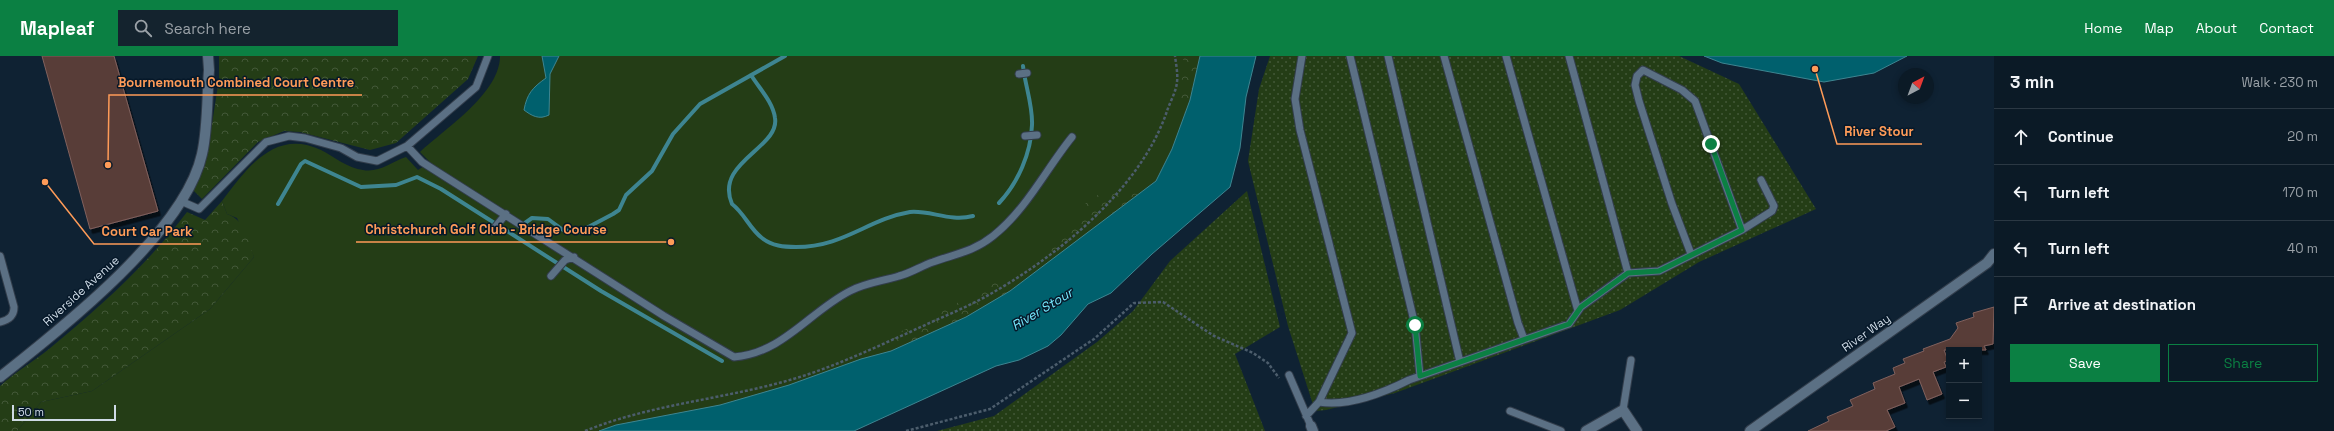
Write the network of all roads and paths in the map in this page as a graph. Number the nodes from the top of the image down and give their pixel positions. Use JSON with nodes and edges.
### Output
{"nodes":[{"id":1,"x":208,"y":56,"type":"edge"},
{"id":2,"x":488,"y":56,"type":"edge"},
{"id":3,"x":1175,"y":56,"type":"edge"},
{"id":4,"x":1302,"y":56,"type":"edge"},
{"id":5,"x":1350,"y":56,"type":"edge"},
{"id":6,"x":1388,"y":56,"type":"edge"},
{"id":7,"x":1444,"y":56,"type":"edge"},
{"id":8,"x":1506,"y":56,"type":"edge"},
{"id":9,"x":1570,"y":56,"type":"edge"},
{"id":10,"x":1027,"y":73,"type":"dead end"},
{"id":11,"x":1019,"y":74,"type":"dead end"},
{"id":12,"x":1037,"y":135,"type":"dead end"},
{"id":13,"x":1025,"y":136,"type":"dead end"},
{"id":14,"x":1072,"y":137,"type":"dead end"},
{"id":15,"x":407,"y":146,"type":"junction"},
{"id":16,"x":1762,"y":180,"type":"dead end"},
{"id":17,"x":183,"y":202,"type":"junction"},
{"id":18,"x":506,"y":214,"type":"junction"},
{"id":19,"x":1742,"y":230,"type":"junction"},
{"id":20,"x":492,"y":231,"type":"dead end"},
{"id":21,"x":1691,"y":254,"type":"junction"},
{"id":22,"x":1994,"y":254,"type":"edge"},
{"id":23,"x":0,"y":256,"type":"edge"},
{"id":24,"x":574,"y":257,"type":"junction"},
{"id":25,"x":1991,"y":262,"type":"edge"},
{"id":26,"x":1628,"y":273,"type":"junction"},
{"id":27,"x":551,"y":276,"type":"dead end"},
{"id":28,"x":1578,"y":311,"type":"junction"},
{"id":29,"x":0,"y":322,"type":"edge"},
{"id":30,"x":1524,"y":340,"type":"junction"},
{"id":31,"x":1631,"y":360,"type":"dead end"},
{"id":32,"x":1460,"y":362,"type":"junction"},
{"id":33,"x":1289,"y":375,"type":"joint"},
{"id":34,"x":1420,"y":376,"type":"junction"},
{"id":35,"x":0,"y":377,"type":"edge"},
{"id":36,"x":1319,"y":402,"type":"junction"},
{"id":37,"x":1623,"y":410,"type":"junction"},
{"id":38,"x":1510,"y":411,"type":"dead end"},
{"id":39,"x":1306,"y":416,"type":"junction"},
{"id":40,"x":1312,"y":429,"type":"edge"},
{"id":41,"x":585,"y":431,"type":"edge"},
{"id":42,"x":906,"y":431,"type":"edge"},
{"id":43,"x":1561,"y":431,"type":"edge"},
{"id":44,"x":1586,"y":431,"type":"edge"},
{"id":45,"x":1637,"y":431,"type":"edge"},
{"id":46,"x":1750,"y":431,"type":"edge"}],
"edges":[{"from":1,"to":17,"type":"street","name":"Riverside Avenue"},
{"from":2,"to":15,"type":"lane"},
{"from":3,"to":41,"type":"path"},
{"from":4,"to":36,"type":"lane"},
{"from":5,"to":34,"type":"lane"},
{"from":6,"to":32,"type":"lane"},
{"from":7,"to":30,"type":"lane"},
{"from":8,"to":28,"type":"lane"},
{"from":9,"to":26,"type":"lane"},
{"from":10,"to":11,"type":"lane"},
{"from":12,"to":13,"type":"lane"},
{"from":14,"to":24,"type":"lane"},
{"from":15,"to":17,"type":"lane"},
{"from":15,"to":18,"type":"lane"},
{"from":16,"to":19,"type":"lane"},
{"from":17,"to":35,"type":"street","name":"Riverside Avenue"},
{"from":18,"to":20,"type":"lane"},
{"from":18,"to":24,"type":"lane"},
{"from":19,"to":21,"type":"lane"},
{"from":19,"to":21,"type":"lane"},
{"from":21,"to":26,"type":"lane"},
{"from":22,"to":25,"type":"street","name":"River Way"},
{"from":23,"to":29,"type":"lane"},
{"from":24,"to":27,"type":"lane"},
{"from":25,"to":46,"type":"street","name":"River Way"},
{"from":26,"to":28,"type":"lane"},
{"from":28,"to":30,"type":"lane"},
{"from":30,"to":32,"type":"lane"},
{"from":31,"to":37,"type":"lane"},
{"from":32,"to":34,"type":"lane"},
{"from":33,"to":39,"type":"lane"},
{"from":33,"to":42,"type":"path"},
{"from":34,"to":36,"type":"lane"},
{"from":36,"to":39,"type":"lane"},
{"from":37,"to":44,"type":"street"},
{"from":37,"to":45,"type":"street"},
{"from":38,"to":43,"type":"lane"},
{"from":39,"to":40,"type":"lane"}]}
